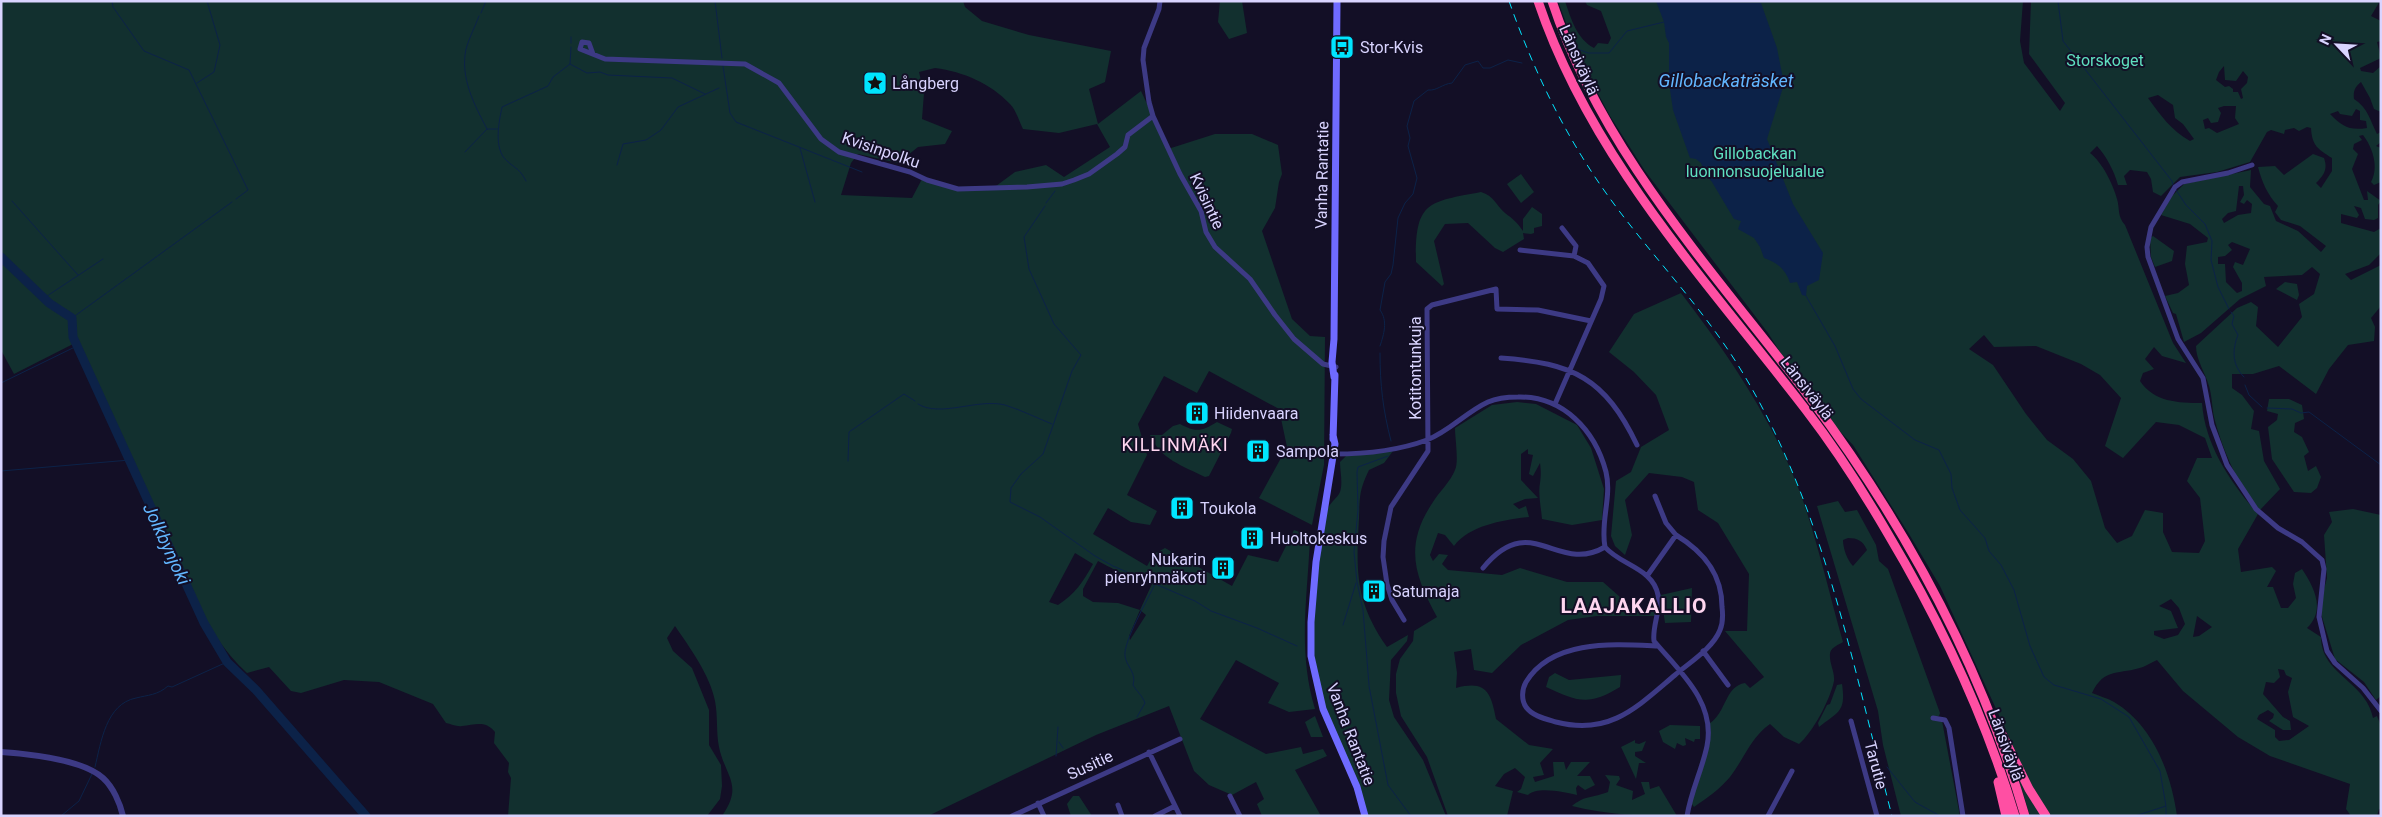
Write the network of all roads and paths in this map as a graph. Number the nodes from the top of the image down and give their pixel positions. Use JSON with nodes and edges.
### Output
{"nodes":[{"id":1,"x":1160,"y":1,"type":"edge"},
{"id":2,"x":1337,"y":1,"type":"edge"},
{"id":3,"x":1538,"y":1,"type":"edge"},
{"id":4,"x":1552,"y":1,"type":"edge"},
{"id":5,"x":593,"y":54,"type":"junction"},
{"id":6,"x":1153,"y":116,"type":"junction"},
{"id":7,"x":2252,"y":165,"type":"dead end"},
{"id":8,"x":1562,"y":228,"type":"dead end"},
{"id":9,"x":1526,"y":244,"type":"dead end"},
{"id":10,"x":1574,"y":256,"type":"junction"},
{"id":11,"x":1591,"y":321,"type":"junction"},
{"id":12,"x":1501,"y":358,"type":"dead end"},
{"id":13,"x":1334,"y":367,"type":"junction"},
{"id":14,"x":1569,"y":370,"type":"junction"},
{"id":15,"x":1555,"y":404,"type":"junction"},
{"id":16,"x":1428,"y":440,"type":"junction"},
{"id":17,"x":1637,"y":445,"type":"dead end"},
{"id":18,"x":1334,"y":454,"type":"junction"},
{"id":19,"x":1655,"y":496,"type":"dead end"},
{"id":20,"x":1676,"y":535,"type":"junction"},
{"id":21,"x":1605,"y":547,"type":"junction"},
{"id":22,"x":1483,"y":568,"type":"dead end"},
{"id":23,"x":1647,"y":576,"type":"junction"},
{"id":24,"x":1404,"y":620,"type":"dead end"},
{"id":25,"x":1658,"y":646,"type":"junction"},
{"id":26,"x":1703,"y":651,"type":"junction"},
{"id":27,"x":1679,"y":671,"type":"junction"},
{"id":28,"x":1728,"y":685,"type":"dead end"},
{"id":29,"x":2381,"y":711,"type":"edge"},
{"id":30,"x":1989,"y":714,"type":"junction"},
{"id":31,"x":1933,"y":718,"type":"dead end"},
{"id":32,"x":1851,"y":721,"type":"dead end"},
{"id":33,"x":1180,"y":739,"type":"dead end"},
{"id":34,"x":1993,"y":748,"type":"junction"},
{"id":35,"x":1,"y":752,"type":"edge"},
{"id":36,"x":1149,"y":752,"type":"junction"},
{"id":37,"x":1792,"y":771,"type":"dead end"},
{"id":38,"x":1230,"y":796,"type":"dead end"},
{"id":39,"x":1038,"y":803,"type":"junction"},
{"id":40,"x":1118,"y":805,"type":"dead end"},
{"id":41,"x":1176,"y":806,"type":"junction"},
{"id":42,"x":123,"y":816,"type":"edge"},
{"id":43,"x":1012,"y":816,"type":"edge"},
{"id":44,"x":1044,"y":816,"type":"edge"},
{"id":45,"x":1122,"y":816,"type":"edge"},
{"id":46,"x":1155,"y":816,"type":"edge"},
{"id":47,"x":1180,"y":816,"type":"edge"},
{"id":48,"x":1240,"y":816,"type":"edge"},
{"id":49,"x":1365,"y":816,"type":"edge"},
{"id":50,"x":1687,"y":816,"type":"edge"},
{"id":51,"x":1768,"y":816,"type":"edge"},
{"id":52,"x":1877,"y":816,"type":"edge"},
{"id":53,"x":1963,"y":816,"type":"edge"},
{"id":54,"x":2006,"y":816,"type":"edge"},
{"id":55,"x":2015,"y":816,"type":"edge"},
{"id":56,"x":2025,"y":816,"type":"edge"},
{"id":57,"x":2046,"y":816,"type":"edge"}],
"edges":[{"from":1,"to":6,"type":"street","name":"Kvisintie"},
{"from":2,"to":13,"type":"main road","name":"Vanha Rantatie"},
{"from":3,"to":34,"type":"highway","name":"Länsiväylä"},
{"from":4,"to":30,"type":"highway","name":"Länsiväylä"},
{"from":5,"to":5,"type":"street","name":"Kvisinpolku"},
{"from":5,"to":6,"type":"street","name":"Kvisinpolku"},
{"from":6,"to":13,"type":"street","name":"Kvisintie"},
{"from":7,"to":29,"type":"street"},
{"from":8,"to":10,"type":"street"},
{"from":9,"to":10,"type":"street"},
{"from":10,"to":11,"type":"street"},
{"from":11,"to":14,"type":"street"},
{"from":11,"to":16,"type":"street","name":"Kotitontunkuja"},
{"from":12,"to":14,"type":"street"},
{"from":13,"to":18,"type":"main road","name":"Vanha Rantatie"},
{"from":14,"to":15,"type":"street"},
{"from":14,"to":17,"type":"street"},
{"from":15,"to":16,"type":"street"},
{"from":15,"to":21,"type":"street"},
{"from":16,"to":18,"type":"street"},
{"from":16,"to":24,"type":"street"},
{"from":18,"to":49,"type":"main road","name":"Vanha Rantatie"},
{"from":19,"to":20,"type":"street"},
{"from":20,"to":23,"type":"street"},
{"from":20,"to":26,"type":"street"},
{"from":21,"to":22,"type":"street"},
{"from":21,"to":23,"type":"street"},
{"from":23,"to":25,"type":"street"},
{"from":25,"to":27,"type":"street"},
{"from":25,"to":27,"type":"street"},
{"from":26,"to":27,"type":"street"},
{"from":26,"to":28,"type":"street"},
{"from":27,"to":50,"type":"street"},
{"from":30,"to":56,"type":"highway","name":"Länsiväylä"},
{"from":30,"to":57,"type":"highway"},
{"from":31,"to":53,"type":"street"},
{"from":32,"to":52,"type":"street","name":"Tarutie"},
{"from":33,"to":36,"type":"street","name":"Susitie"},
{"from":34,"to":54,"type":"highway"},
{"from":34,"to":55,"type":"highway","name":"Länsiväylä"},
{"from":35,"to":42,"type":"street"},
{"from":36,"to":39,"type":"street","name":"Susitie"},
{"from":36,"to":41,"type":"street"},
{"from":37,"to":51,"type":"street"},
{"from":38,"to":48,"type":"street"},
{"from":39,"to":43,"type":"street","name":"Susitie"},
{"from":39,"to":44,"type":"street"},
{"from":40,"to":45,"type":"street"},
{"from":41,"to":46,"type":"street"},
{"from":41,"to":47,"type":"street"}]}
